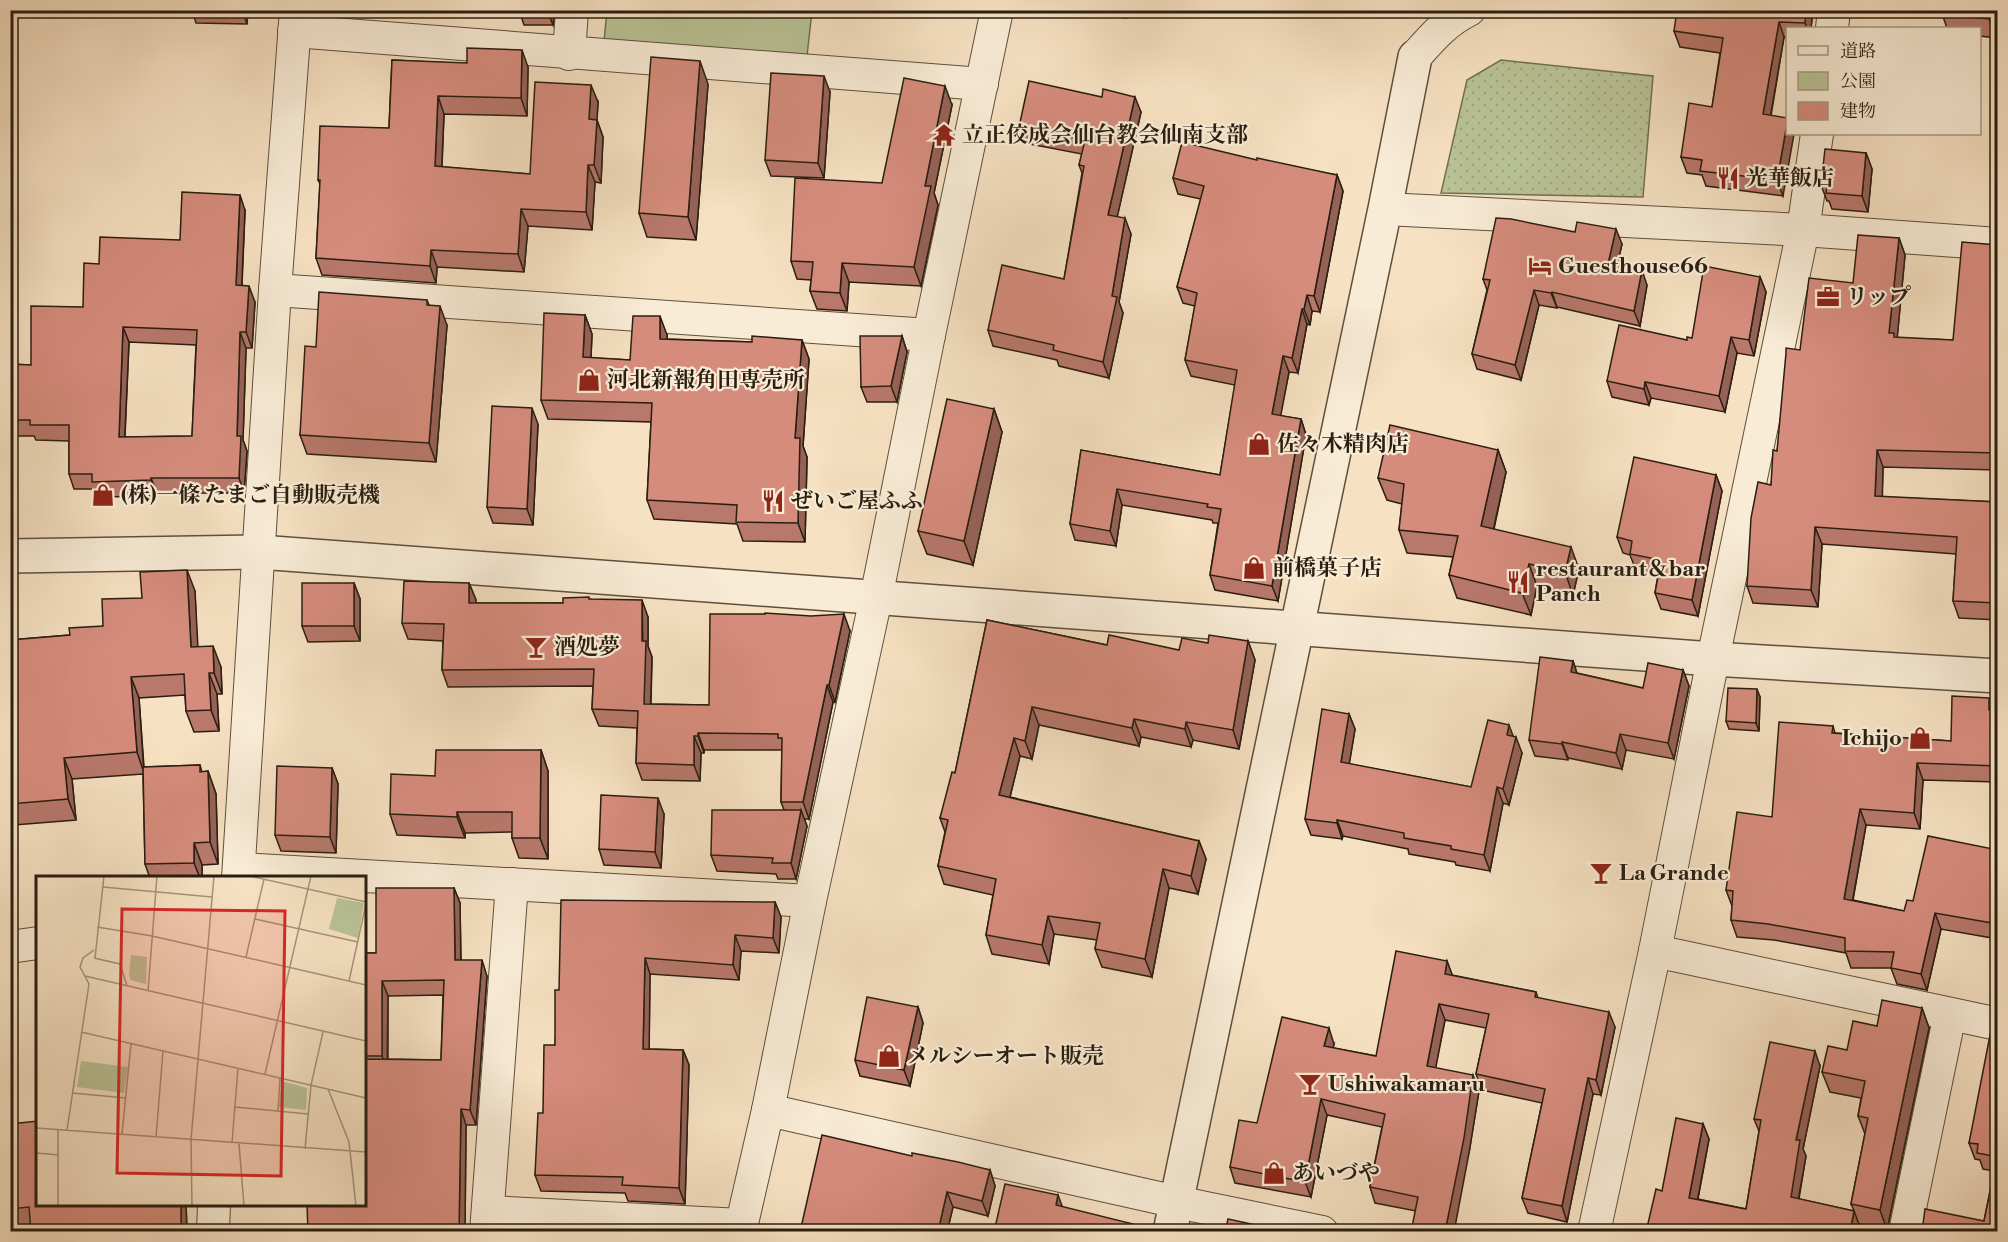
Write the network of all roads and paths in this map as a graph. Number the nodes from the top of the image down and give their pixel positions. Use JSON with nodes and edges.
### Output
{"nodes":[{"id":1,"x":572,"y":10,"type":"edge"},
{"id":2,"x":997,"y":10,"type":"edge"},
{"id":3,"x":1424,"y":10,"type":"edge"},
{"id":4,"x":1469,"y":10,"type":"edge"},
{"id":5,"x":1834,"y":10,"type":"edge"},
{"id":6,"x":295,"y":21,"type":"edge"},
{"id":7,"x":1832,"y":27,"type":"edge"},
{"id":8,"x":569,"y":54,"type":"junction"},
{"id":9,"x":1415,"y":57,"type":"junction"},
{"id":10,"x":982,"y":84,"type":"junction"},
{"id":11,"x":1817,"y":135,"type":"edge"},
{"id":12,"x":1385,"y":209,"type":"junction"},
{"id":13,"x":1803,"y":230,"type":"junction"},
{"id":14,"x":1998,"y":244,"type":"edge"},
{"id":15,"x":275,"y":290,"type":"junction"},
{"id":16,"x":929,"y":335,"type":"junction"},
{"id":17,"x":259,"y":552,"type":"junction"},
{"id":18,"x":10,"y":556,"type":"edge"},
{"id":19,"x":876,"y":598,"type":"junction"},
{"id":20,"x":1295,"y":630,"type":"junction"},
{"id":21,"x":1713,"y":659,"type":"junction"},
{"id":22,"x":1998,"y":676,"type":"edge"},
{"id":23,"x":238,"y":873,"type":"edge"},
{"id":24,"x":313,"y":876,"type":"edge"},
{"id":25,"x":366,"y":878,"type":"edge"},
{"id":26,"x":512,"y":884,"type":"junction"},
{"id":27,"x":810,"y":901,"type":"junction"},
{"id":28,"x":36,"y":943,"type":"edge"},
{"id":29,"x":10,"y":947,"type":"edge"},
{"id":30,"x":1655,"y":951,"type":"junction"},
{"id":31,"x":1950,"y":1014,"type":"junction"},
{"id":32,"x":1998,"y":1024,"type":"edge"},
{"id":33,"x":768,"y":1110,"type":"junction"},
{"id":34,"x":214,"y":1206,"type":"edge"},
{"id":35,"x":1173,"y":1216,"type":"edge"},
{"id":36,"x":487,"y":1222,"type":"edge"},
{"id":37,"x":740,"y":1228,"type":"edge"},
{"id":38,"x":213,"y":1232,"type":"edge"},
{"id":39,"x":1322,"y":1232,"type":"edge"},
{"id":40,"x":1594,"y":1232,"type":"edge"},
{"id":41,"x":1905,"y":1232,"type":"edge"}],
"edges":[{"from":1,"to":8,"type":"street"},
{"from":2,"to":10,"type":"street"},
{"from":3,"to":9,"type":"street"},
{"from":4,"to":9,"type":"street"},
{"from":5,"to":7,"type":"street"},
{"from":6,"to":8,"type":"street"},
{"from":6,"to":15,"type":"street"},
{"from":8,"to":10,"type":"street"},
{"from":9,"to":12,"type":"street"},
{"from":10,"to":16,"type":"street"},
{"from":11,"to":13,"type":"street"},
{"from":12,"to":13,"type":"street"},
{"from":12,"to":20,"type":"street"},
{"from":13,"to":14,"type":"street"},
{"from":13,"to":21,"type":"street"},
{"from":15,"to":16,"type":"street"},
{"from":15,"to":17,"type":"street"},
{"from":16,"to":19,"type":"street"},
{"from":17,"to":18,"type":"street"},
{"from":17,"to":19,"type":"street"},
{"from":17,"to":23,"type":"street"},
{"from":19,"to":20,"type":"street"},
{"from":19,"to":27,"type":"street"},
{"from":20,"to":21,"type":"street"},
{"from":20,"to":35,"type":"street"},
{"from":21,"to":22,"type":"street"},
{"from":21,"to":30,"type":"street"},
{"from":23,"to":24,"type":"street"},
{"from":25,"to":26,"type":"street"},
{"from":26,"to":27,"type":"street"},
{"from":26,"to":36,"type":"street"},
{"from":27,"to":33,"type":"street"},
{"from":28,"to":29,"type":"street"},
{"from":30,"to":31,"type":"street"},
{"from":30,"to":40,"type":"street"},
{"from":31,"to":32,"type":"street"},
{"from":31,"to":41,"type":"street"},
{"from":33,"to":35,"type":"street"},
{"from":33,"to":37,"type":"street"},
{"from":34,"to":38,"type":"street"},
{"from":35,"to":39,"type":"street"},
{"from":36,"to":37,"type":"street"}]}
